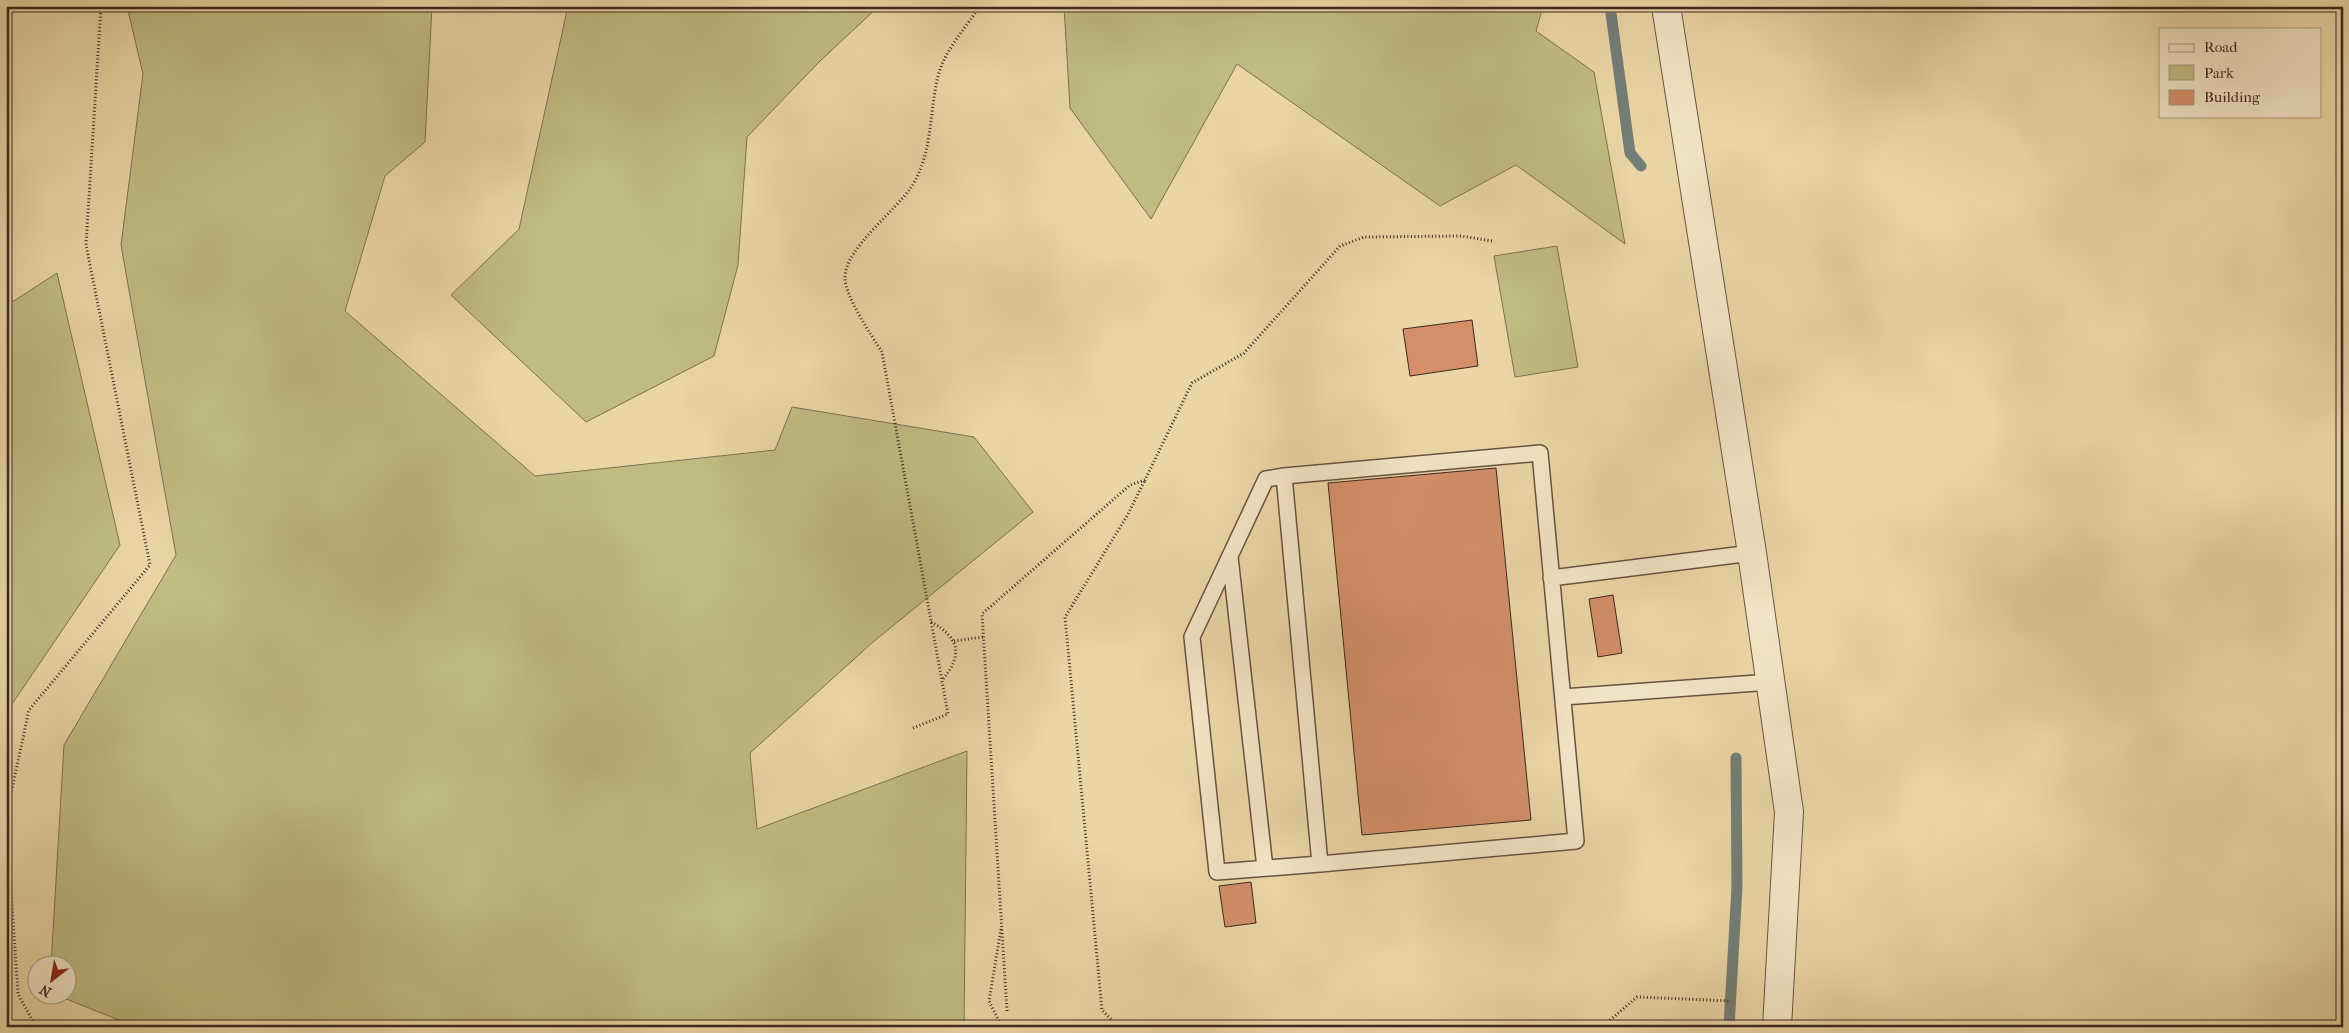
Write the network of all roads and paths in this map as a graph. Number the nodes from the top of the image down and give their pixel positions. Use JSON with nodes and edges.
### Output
{"nodes":[{"id":1,"x":101,"y":6,"type":"edge"},
{"id":2,"x":977,"y":6,"type":"edge"},
{"id":3,"x":1666,"y":6,"type":"edge"},
{"id":4,"x":1492,"y":241,"type":"dead end"},
{"id":5,"x":1284,"y":476,"type":"junction"},
{"id":6,"x":1145,"y":480,"type":"junction"},
{"id":7,"x":1752,"y":553,"type":"junction"},
{"id":8,"x":1230,"y":557,"type":"junction"},
{"id":9,"x":1551,"y":578,"type":"junction"},
{"id":10,"x":931,"y":622,"type":"junction"},
{"id":11,"x":983,"y":637,"type":"junction"},
{"id":12,"x":954,"y":641,"type":"junction"},
{"id":13,"x":942,"y":680,"type":"junction"},
{"id":14,"x":1770,"y":682,"type":"junction"},
{"id":15,"x":1563,"y":697,"type":"junction"},
{"id":16,"x":913,"y":728,"type":"dead end"},
{"id":17,"x":1320,"y":864,"type":"junction"},
{"id":18,"x":1265,"y":868,"type":"junction"},
{"id":19,"x":1002,"y":924,"type":"junction"},
{"id":20,"x":1731,"y":1001,"type":"dead end"},
{"id":21,"x":1007,"y":1011,"type":"dead end"},
{"id":22,"x":36,"y":1027,"type":"edge"},
{"id":23,"x":1002,"y":1027,"type":"edge"},
{"id":24,"x":1118,"y":1027,"type":"edge"},
{"id":25,"x":1602,"y":1027,"type":"edge"},
{"id":26,"x":1777,"y":1027,"type":"edge"}],
"edges":[{"from":1,"to":22,"type":"path"},
{"from":2,"to":10,"type":"path"},
{"from":3,"to":7,"type":"street"},
{"from":4,"to":6,"type":"path"},
{"from":5,"to":8,"type":"lane"},
{"from":5,"to":9,"type":"lane"},
{"from":5,"to":17,"type":"lane"},
{"from":6,"to":11,"type":"path"},
{"from":6,"to":24,"type":"path"},
{"from":7,"to":9,"type":"lane"},
{"from":7,"to":14,"type":"street"},
{"from":8,"to":18,"type":"lane"},
{"from":8,"to":18,"type":"lane"},
{"from":9,"to":15,"type":"lane"},
{"from":10,"to":12,"type":"path"},
{"from":10,"to":13,"type":"path"},
{"from":11,"to":12,"type":"path"},
{"from":11,"to":19,"type":"path"},
{"from":12,"to":13,"type":"path"},
{"from":13,"to":16,"type":"path"},
{"from":14,"to":15,"type":"lane"},
{"from":14,"to":26,"type":"street"},
{"from":15,"to":17,"type":"lane"},
{"from":17,"to":18,"type":"lane"},
{"from":19,"to":21,"type":"path"},
{"from":19,"to":23,"type":"path"},
{"from":20,"to":25,"type":"path"}]}
